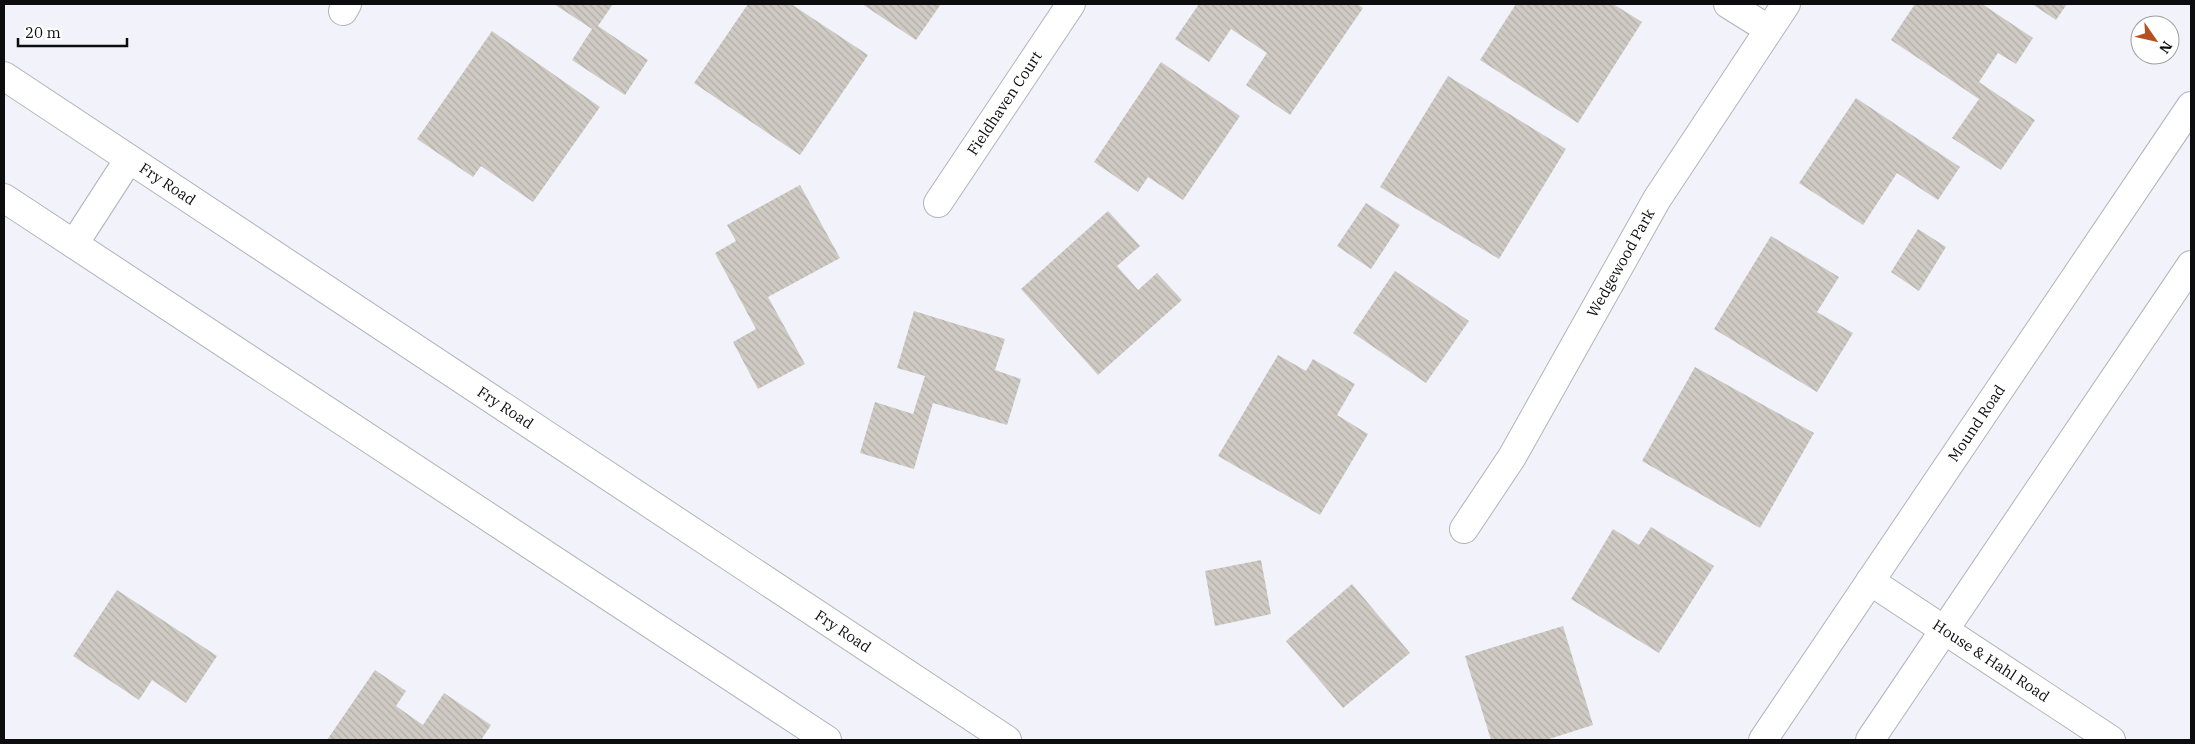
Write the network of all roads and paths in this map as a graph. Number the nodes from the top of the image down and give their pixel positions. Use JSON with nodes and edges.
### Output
{"nodes":[{"id":1,"x":1071,"y":4,"type":"edge"},
{"id":2,"x":1728,"y":4,"type":"edge"},
{"id":3,"x":1786,"y":4,"type":"edge"},
{"id":4,"x":1768,"y":30,"type":"junction"},
{"id":5,"x":4,"y":76,"type":"edge"},
{"id":6,"x":2191,"y":106,"type":"edge"},
{"id":7,"x":129,"y":159,"type":"junction"},
{"id":8,"x":4,"y":198,"type":"edge"},
{"id":9,"x":938,"y":203,"type":"dead end"},
{"id":10,"x":74,"y":244,"type":"junction"},
{"id":11,"x":2191,"y":265,"type":"edge"},
{"id":12,"x":1464,"y":529,"type":"dead end"},
{"id":13,"x":1870,"y":581,"type":"junction"},
{"id":14,"x":1944,"y":630,"type":"junction"},
{"id":15,"x":2078,"y":731,"type":"edge"},
{"id":16,"x":827,"y":740,"type":"edge"},
{"id":17,"x":1007,"y":740,"type":"edge"},
{"id":18,"x":1763,"y":740,"type":"edge"},
{"id":19,"x":1870,"y":740,"type":"edge"},
{"id":20,"x":2111,"y":740,"type":"edge"}],
"edges":[{"from":1,"to":9,"type":"street","name":"Fieldhaven Court"},
{"from":2,"to":4,"type":"street"},
{"from":3,"to":4,"type":"street","name":"Wedgewood Park"},
{"from":4,"to":12,"type":"street","name":"Wedgewood Park"},
{"from":5,"to":7,"type":"street","name":"Fry Road"},
{"from":6,"to":13,"type":"street","name":"Mound Road"},
{"from":7,"to":10,"type":"street"},
{"from":7,"to":17,"type":"street","name":"Fry Road"},
{"from":8,"to":10,"type":"street"},
{"from":10,"to":16,"type":"street"},
{"from":11,"to":14,"type":"street"},
{"from":13,"to":14,"type":"street","name":"House & Hahl Road"},
{"from":13,"to":18,"type":"street","name":"Mound Road"},
{"from":14,"to":15,"type":"street","name":"House & Hahl Road"},
{"from":14,"to":19,"type":"street"},
{"from":15,"to":20,"type":"street","name":"House & Hahl Road"}]}
